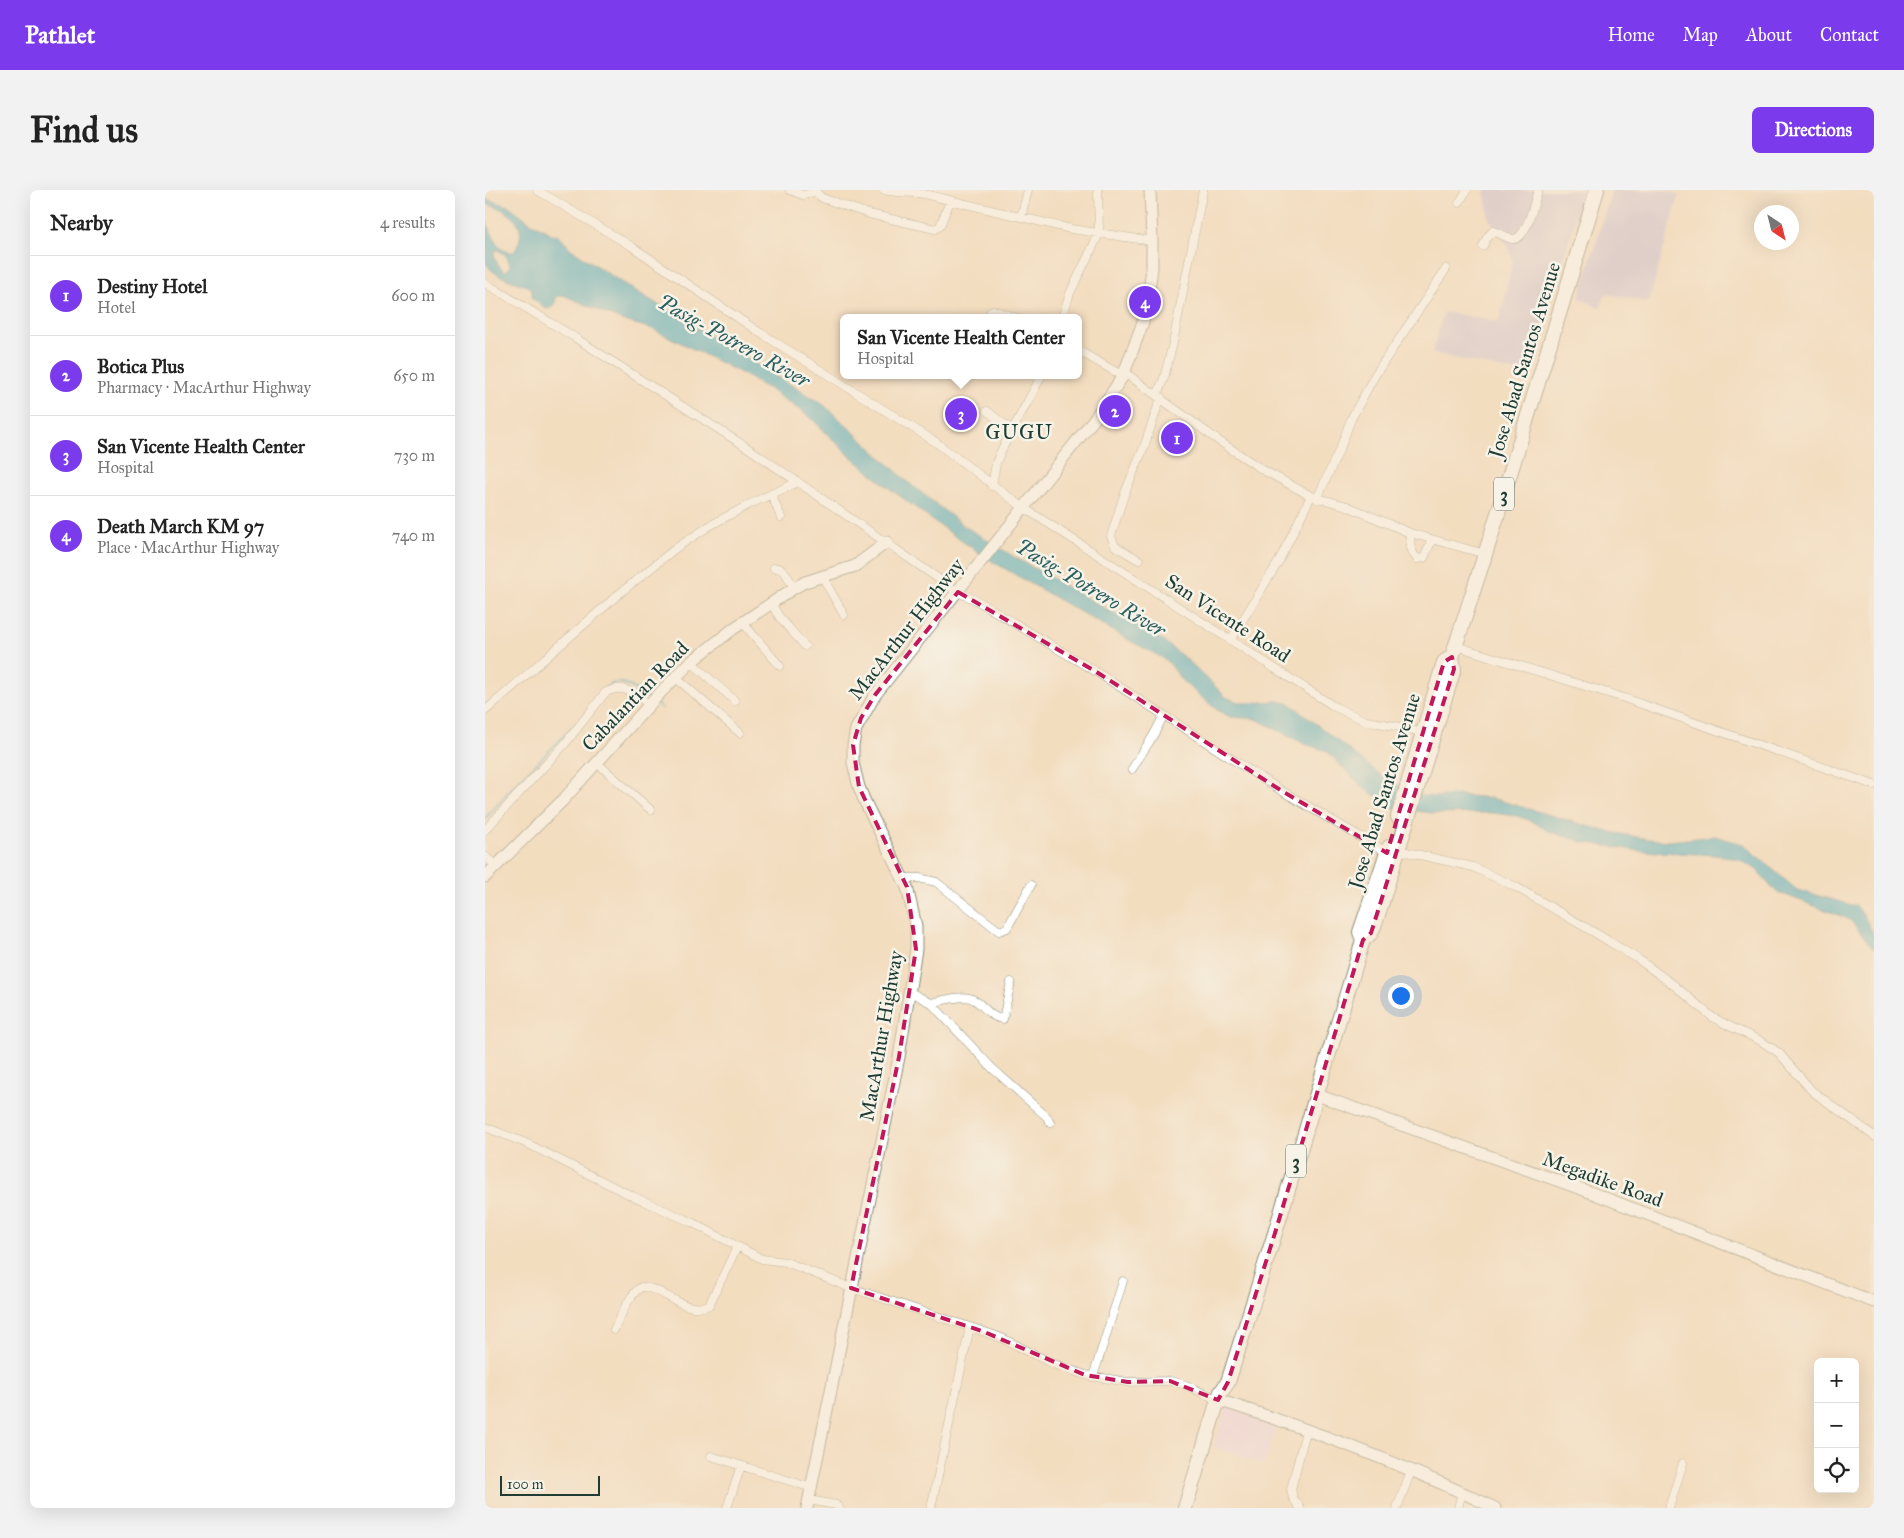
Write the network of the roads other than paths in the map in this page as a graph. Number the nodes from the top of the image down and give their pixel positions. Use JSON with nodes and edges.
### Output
{"nodes":[{"id":1,"x":537,"y":190,"type":"edge"},
{"id":2,"x":790,"y":190,"type":"edge"},
{"id":3,"x":883,"y":190,"type":"edge"},
{"id":4,"x":1028,"y":190,"type":"edge"},
{"id":5,"x":1098,"y":190,"type":"edge"},
{"id":6,"x":1150,"y":190,"type":"edge"},
{"id":7,"x":1203,"y":190,"type":"edge"},
{"id":8,"x":1467,"y":190,"type":"edge"},
{"id":9,"x":1538,"y":190,"type":"edge"},
{"id":10,"x":1597,"y":190,"type":"edge"},
{"id":11,"x":817,"y":191,"type":"edge"},
{"id":12,"x":950,"y":201,"type":"junction"},
{"id":13,"x":1459,"y":203,"type":"dead end"},
{"id":14,"x":1021,"y":217,"type":"junction"},
{"id":15,"x":1099,"y":234,"type":"junction"},
{"id":16,"x":1152,"y":241,"type":"junction"},
{"id":17,"x":1483,"y":246,"type":"dead end"},
{"id":18,"x":1446,"y":269,"type":"dead end"},
{"id":19,"x":485,"y":283,"type":"edge"},
{"id":20,"x":991,"y":314,"type":"edge"},
{"id":21,"x":1005,"y":314,"type":"edge"},
{"id":22,"x":1063,"y":314,"type":"edge"},
{"id":23,"x":1082,"y":353,"type":"edge"},
{"id":24,"x":1123,"y":374,"type":"junction"},
{"id":25,"x":1040,"y":379,"type":"edge"},
{"id":26,"x":1159,"y":396,"type":"junction"},
{"id":27,"x":987,"y":411,"type":"dead end"},
{"id":28,"x":1013,"y":431,"type":"junction"},
{"id":29,"x":798,"y":482,"type":"junction"},
{"id":30,"x":992,"y":486,"type":"junction"},
{"id":31,"x":771,"y":494,"type":"junction"},
{"id":32,"x":1314,"y":498,"type":"junction"},
{"id":33,"x":1023,"y":509,"type":"junction"},
{"id":34,"x":781,"y":517,"type":"dead end"},
{"id":35,"x":1410,"y":533,"type":"junction"},
{"id":36,"x":1432,"y":540,"type":"junction"},
{"id":37,"x":887,"y":542,"type":"junction"},
{"id":38,"x":1485,"y":554,"type":"junction"},
{"id":39,"x":1139,"y":560,"type":"dead end"},
{"id":40,"x":774,"y":568,"type":"dead end"},
{"id":41,"x":821,"y":576,"type":"junction"},
{"id":42,"x":794,"y":588,"type":"junction"},
{"id":43,"x":959,"y":590,"type":"junction"},
{"id":44,"x":771,"y":603,"type":"junction"},
{"id":45,"x":844,"y":615,"type":"dead end"},
{"id":46,"x":742,"y":622,"type":"junction"},
{"id":47,"x":1231,"y":639,"type":"junction"},
{"id":48,"x":805,"y":646,"type":"dead end"},
{"id":49,"x":1454,"y":651,"type":"junction"},
{"id":50,"x":691,"y":662,"type":"junction"},
{"id":51,"x":780,"y":666,"type":"dead end"},
{"id":52,"x":675,"y":677,"type":"junction"},
{"id":53,"x":735,"y":701,"type":"dead end"},
{"id":54,"x":650,"y":705,"type":"junction"},
{"id":55,"x":485,"y":711,"type":"edge"},
{"id":56,"x":1163,"y":715,"type":"junction"},
{"id":57,"x":740,"y":733,"type":"dead end"},
{"id":58,"x":1426,"y":738,"type":"junction"},
{"id":59,"x":597,"y":763,"type":"junction"},
{"id":60,"x":1132,"y":769,"type":"dead end"},
{"id":61,"x":1874,"y":785,"type":"edge"},
{"id":62,"x":651,"y":810,"type":"dead end"},
{"id":63,"x":485,"y":830,"type":"edge"},
{"id":64,"x":1394,"y":848,"type":"junction"},
{"id":65,"x":485,"y":856,"type":"edge"},
{"id":66,"x":496,"y":866,"type":"junction"},
{"id":67,"x":485,"y":877,"type":"edge"},
{"id":68,"x":903,"y":878,"type":"junction"},
{"id":69,"x":1031,"y":886,"type":"dead end"},
{"id":70,"x":1011,"y":982,"type":"dead end"},
{"id":71,"x":910,"y":992,"type":"junction"},
{"id":72,"x":931,"y":1003,"type":"junction"},
{"id":73,"x":1317,"y":1095,"type":"junction"},
{"id":74,"x":1050,"y":1123,"type":"dead end"},
{"id":75,"x":485,"y":1127,"type":"edge"},
{"id":76,"x":1874,"y":1136,"type":"edge"},
{"id":77,"x":737,"y":1247,"type":"junction"},
{"id":78,"x":1123,"y":1281,"type":"dead end"},
{"id":79,"x":851,"y":1288,"type":"junction"},
{"id":80,"x":1874,"y":1302,"type":"edge"},
{"id":81,"x":970,"y":1327,"type":"junction"},
{"id":82,"x":614,"y":1330,"type":"dead end"},
{"id":83,"x":1093,"y":1377,"type":"junction"},
{"id":84,"x":1222,"y":1402,"type":"junction"},
{"id":85,"x":1307,"y":1431,"type":"junction"},
{"id":86,"x":711,"y":1456,"type":"dead end"},
{"id":87,"x":1683,"y":1463,"type":"dead end"},
{"id":88,"x":741,"y":1466,"type":"junction"},
{"id":89,"x":1411,"y":1471,"type":"junction"},
{"id":90,"x":812,"y":1488,"type":"junction"},
{"id":91,"x":1462,"y":1492,"type":"junction"},
{"id":92,"x":808,"y":1504,"type":"edge"},
{"id":93,"x":727,"y":1508,"type":"edge"},
{"id":94,"x":839,"y":1508,"type":"edge"},
{"id":95,"x":931,"y":1508,"type":"edge"},
{"id":96,"x":1185,"y":1508,"type":"edge"},
{"id":97,"x":1192,"y":1508,"type":"edge"},
{"id":98,"x":1300,"y":1508,"type":"edge"},
{"id":99,"x":1397,"y":1508,"type":"edge"},
{"id":100,"x":1458,"y":1508,"type":"edge"},
{"id":101,"x":1495,"y":1508,"type":"edge"},
{"id":102,"x":1669,"y":1508,"type":"edge"}],
"edges":[{"from":1,"to":30,"type":"street","name":"San Vicente Road"},
{"from":2,"to":11,"type":"street"},
{"from":3,"to":12,"type":"street"},
{"from":4,"to":14,"type":"street"},
{"from":5,"to":15,"type":"street"},
{"from":6,"to":16,"type":"main road","name":"MacArthur Highway"},
{"from":7,"to":26,"type":"street"},
{"from":8,"to":13,"type":"street"},
{"from":9,"to":17,"type":"street"},
{"from":10,"to":38,"type":"highway","name":"Jose Abad Santos Avenue","number":"3"},
{"from":11,"to":12,"type":"street"},
{"from":12,"to":14,"type":"street"},
{"from":14,"to":15,"type":"street"},
{"from":15,"to":16,"type":"street"},
{"from":15,"to":22,"type":"street"},
{"from":16,"to":24,"type":"main road","name":"MacArthur Highway"},
{"from":18,"to":32,"type":"street"},
{"from":19,"to":29,"type":"street"},
{"from":20,"to":21,"type":"street"},
{"from":23,"to":24,"type":"street"},
{"from":24,"to":26,"type":"street"},
{"from":24,"to":33,"type":"main road","name":"MacArthur Highway"},
{"from":25,"to":28,"type":"street"},
{"from":26,"to":32,"type":"street"},
{"from":26,"to":39,"type":"street"},
{"from":27,"to":28,"type":"street"},
{"from":28,"to":30,"type":"street"},
{"from":29,"to":31,"type":"street"},
{"from":29,"to":37,"type":"street"},
{"from":30,"to":33,"type":"street","name":"San Vicente Road"},
{"from":31,"to":34,"type":"street"},
{"from":31,"to":55,"type":"street"},
{"from":32,"to":35,"type":"street"},
{"from":32,"to":47,"type":"street"},
{"from":33,"to":43,"type":"main road","name":"MacArthur Highway"},
{"from":33,"to":47,"type":"street","name":"San Vicente Road"},
{"from":35,"to":36,"type":"street"},
{"from":35,"to":36,"type":"street"},
{"from":36,"to":38,"type":"street"},
{"from":37,"to":41,"type":"main road","name":"Cabalantian Road"},
{"from":37,"to":43,"type":"street"},
{"from":38,"to":49,"type":"highway","name":"Jose Abad Santos Avenue","number":"3"},
{"from":40,"to":42,"type":"street"},
{"from":41,"to":42,"type":"main road","name":"Cabalantian Road"},
{"from":41,"to":45,"type":"street"},
{"from":42,"to":44,"type":"main road","name":"Cabalantian Road"},
{"from":43,"to":56,"type":"street"},
{"from":43,"to":68,"type":"main road","name":"MacArthur Highway"},
{"from":44,"to":46,"type":"main road","name":"Cabalantian Road"},
{"from":44,"to":48,"type":"street"},
{"from":46,"to":50,"type":"main road","name":"Cabalantian Road"},
{"from":46,"to":51,"type":"street"},
{"from":47,"to":58,"type":"street","name":"San Vicente Road"},
{"from":49,"to":58,"type":"highway","name":"Jose Abad Santos Avenue","number":"3"},
{"from":49,"to":61,"type":"street"},
{"from":50,"to":52,"type":"main road","name":"Cabalantian Road"},
{"from":50,"to":53,"type":"street"},
{"from":52,"to":54,"type":"main road","name":"Cabalantian Road"},
{"from":52,"to":57,"type":"street"},
{"from":54,"to":59,"type":"main road","name":"Cabalantian Road"},
{"from":54,"to":63,"type":"street"},
{"from":56,"to":60,"type":"street"},
{"from":56,"to":64,"type":"street"},
{"from":58,"to":64,"type":"highway","name":"Jose Abad Santos Avenue","number":"3"},
{"from":59,"to":62,"type":"street"},
{"from":59,"to":66,"type":"main road","name":"Cabalantian Road"},
{"from":64,"to":73,"type":"highway","name":"Jose Abad Santos Avenue","number":"3"},
{"from":64,"to":76,"type":"street"},
{"from":65,"to":66,"type":"street"},
{"from":66,"to":67,"type":"main road","name":"Cabalantian Road"},
{"from":68,"to":69,"type":"street"},
{"from":68,"to":71,"type":"main road","name":"MacArthur Highway"},
{"from":70,"to":72,"type":"street"},
{"from":71,"to":72,"type":"street"},
{"from":71,"to":79,"type":"main road","name":"MacArthur Highway"},
{"from":72,"to":74,"type":"street"},
{"from":73,"to":80,"type":"main road","name":"Megadike Road"},
{"from":73,"to":84,"type":"highway","name":"Jose Abad Santos Avenue","number":"3"},
{"from":75,"to":77,"type":"street"},
{"from":77,"to":79,"type":"street"},
{"from":77,"to":82,"type":"street"},
{"from":78,"to":83,"type":"street"},
{"from":79,"to":81,"type":"street"},
{"from":79,"to":90,"type":"main road","name":"MacArthur Highway"},
{"from":81,"to":83,"type":"street"},
{"from":81,"to":95,"type":"street"},
{"from":83,"to":84,"type":"street"},
{"from":84,"to":85,"type":"main road"},
{"from":84,"to":96,"type":"highway","name":"Jose Abad Santos Avenue","number":"3"},
{"from":84,"to":97,"type":"highway","name":"Jose Abad Santos Avenue","number":"3"},
{"from":85,"to":89,"type":"main road"},
{"from":85,"to":98,"type":"street"},
{"from":86,"to":88,"type":"street"},
{"from":87,"to":102,"type":"street"},
{"from":88,"to":90,"type":"street"},
{"from":88,"to":93,"type":"street"},
{"from":89,"to":91,"type":"main road"},
{"from":89,"to":99,"type":"street"},
{"from":90,"to":92,"type":"main road","name":"MacArthur Highway"},
{"from":91,"to":100,"type":"street"},
{"from":91,"to":101,"type":"main road"},
{"from":92,"to":94,"type":"street"}]}
